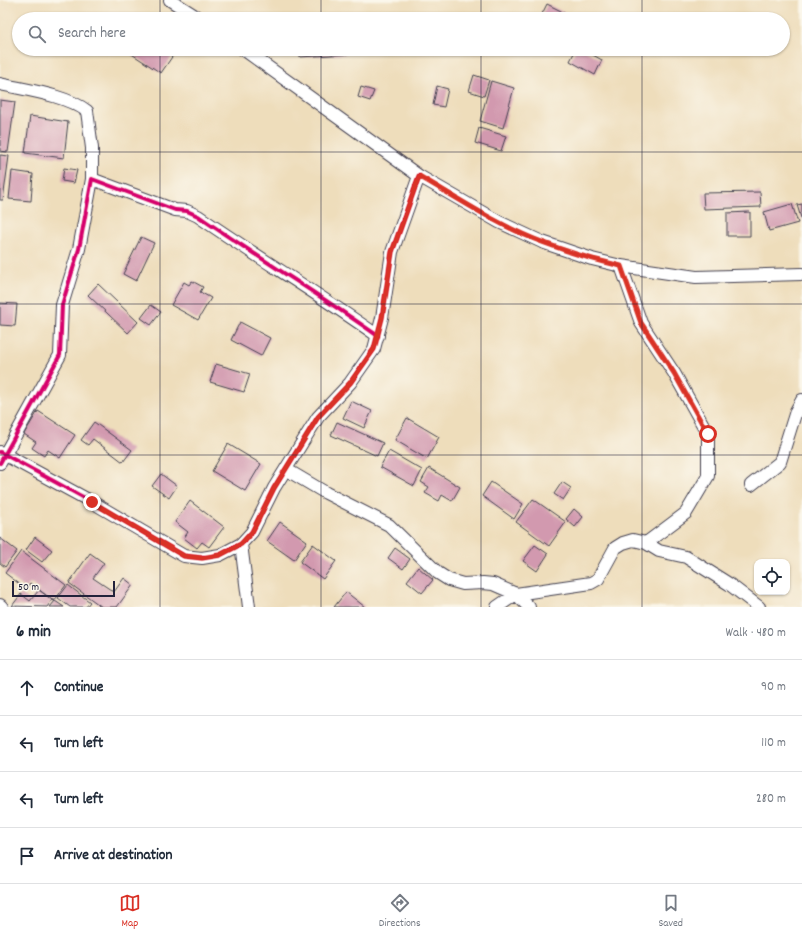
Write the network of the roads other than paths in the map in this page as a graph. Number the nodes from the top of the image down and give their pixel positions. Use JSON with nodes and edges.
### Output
{"nodes":[{"id":1,"x":170,"y":0,"type":"edge"},
{"id":2,"x":189,"y":12,"type":"edge"},
{"id":3,"x":253,"y":56,"type":"edge"},
{"id":4,"x":0,"y":84,"type":"edge"},
{"id":5,"x":419,"y":176,"type":"junction"},
{"id":6,"x":92,"y":179,"type":"junction"},
{"id":7,"x":621,"y":266,"type":"junction"},
{"id":8,"x":802,"y":274,"type":"edge"},
{"id":9,"x":378,"y":336,"type":"junction"},
{"id":10,"x":802,"y":400,"type":"edge"},
{"id":11,"x":2,"y":456,"type":"edge"},
{"id":12,"x":287,"y":470,"type":"junction"},
{"id":13,"x":751,"y":485,"type":"dead end"},
{"id":14,"x":646,"y":543,"type":"junction"},
{"id":15,"x":241,"y":544,"type":"junction"},
{"id":16,"x":516,"y":594,"type":"junction"},
{"id":17,"x":249,"y":607,"type":"edge"},
{"id":18,"x":497,"y":607,"type":"edge"},
{"id":19,"x":529,"y":607,"type":"edge"},
{"id":20,"x":759,"y":607,"type":"edge"}],
"edges":[{"from":1,"to":2,"type":"street"},
{"from":3,"to":5,"type":"street"},
{"from":4,"to":6,"type":"street"},
{"from":5,"to":7,"type":"street"},
{"from":5,"to":9,"type":"street"},
{"from":6,"to":9,"type":"street"},
{"from":6,"to":11,"type":"street"},
{"from":7,"to":8,"type":"street"},
{"from":7,"to":14,"type":"street"},
{"from":9,"to":12,"type":"street"},
{"from":10,"to":13,"type":"street"},
{"from":11,"to":15,"type":"street"},
{"from":12,"to":15,"type":"street"},
{"from":12,"to":16,"type":"street"},
{"from":14,"to":16,"type":"street"},
{"from":14,"to":20,"type":"street"},
{"from":15,"to":17,"type":"street"},
{"from":16,"to":18,"type":"street"},
{"from":16,"to":19,"type":"street"}]}
